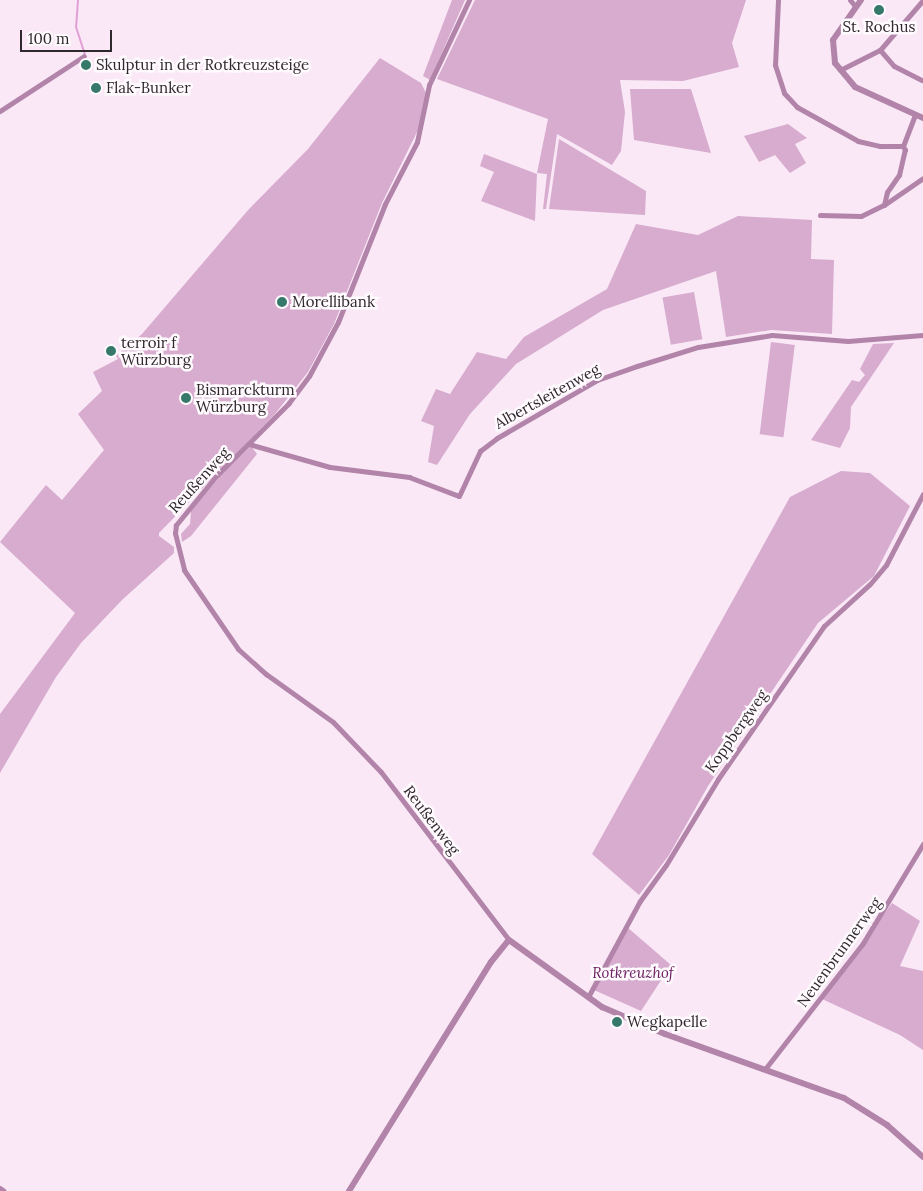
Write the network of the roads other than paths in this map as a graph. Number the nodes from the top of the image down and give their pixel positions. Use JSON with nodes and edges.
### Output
{"nodes":[{"id":1,"x":469,"y":0,"type":"edge"},
{"id":2,"x":778,"y":0,"type":"edge"},
{"id":3,"x":850,"y":0,"type":"edge"},
{"id":4,"x":861,"y":0,"type":"edge"},
{"id":5,"x":923,"y":0,"type":"edge"},
{"id":6,"x":856,"y":6,"type":"junction"},
{"id":7,"x":880,"y":50,"type":"junction"},
{"id":8,"x":84,"y":56,"type":"dead end"},
{"id":9,"x":840,"y":70,"type":"junction"},
{"id":10,"x":922,"y":80,"type":"edge"},
{"id":11,"x":0,"y":111,"type":"edge"},
{"id":12,"x":915,"y":114,"type":"junction"},
{"id":13,"x":923,"y":118,"type":"edge"},
{"id":14,"x":902,"y":146,"type":"junction"},
{"id":15,"x":923,"y":178,"type":"edge"},
{"id":16,"x":884,"y":205,"type":"junction"},
{"id":17,"x":820,"y":215,"type":"dead end"},
{"id":18,"x":923,"y":335,"type":"edge"},
{"id":19,"x":249,"y":444,"type":"junction"},
{"id":20,"x":923,"y":494,"type":"edge"},
{"id":21,"x":923,"y":844,"type":"edge"},
{"id":22,"x":509,"y":940,"type":"junction"},
{"id":23,"x":588,"y":997,"type":"junction"},
{"id":24,"x":765,"y":1069,"type":"junction"},
{"id":25,"x":923,"y":1157,"type":"edge"},
{"id":26,"x":349,"y":1191,"type":"edge"}],
"edges":[{"from":1,"to":19,"type":"street","name":"Reußenweg"},
{"from":2,"to":14,"type":"street"},
{"from":3,"to":6,"type":"street"},
{"from":4,"to":6,"type":"street"},
{"from":5,"to":7,"type":"street"},
{"from":6,"to":9,"type":"street"},
{"from":7,"to":9,"type":"street"},
{"from":7,"to":10,"type":"street"},
{"from":8,"to":11,"type":"street"},
{"from":9,"to":12,"type":"street"},
{"from":12,"to":13,"type":"street"},
{"from":12,"to":14,"type":"street"},
{"from":14,"to":16,"type":"street"},
{"from":15,"to":16,"type":"street"},
{"from":16,"to":17,"type":"street"},
{"from":18,"to":19,"type":"street","name":"Albertsleitenweg"},
{"from":19,"to":22,"type":"street","name":"Reußenweg"},
{"from":20,"to":23,"type":"street","name":"Koppbergweg"},
{"from":21,"to":24,"type":"street","name":"Neuenbrunnerweg"},
{"from":22,"to":23,"type":"street"},
{"from":22,"to":26,"type":"street"},
{"from":23,"to":24,"type":"street"},
{"from":24,"to":25,"type":"street"}]}
